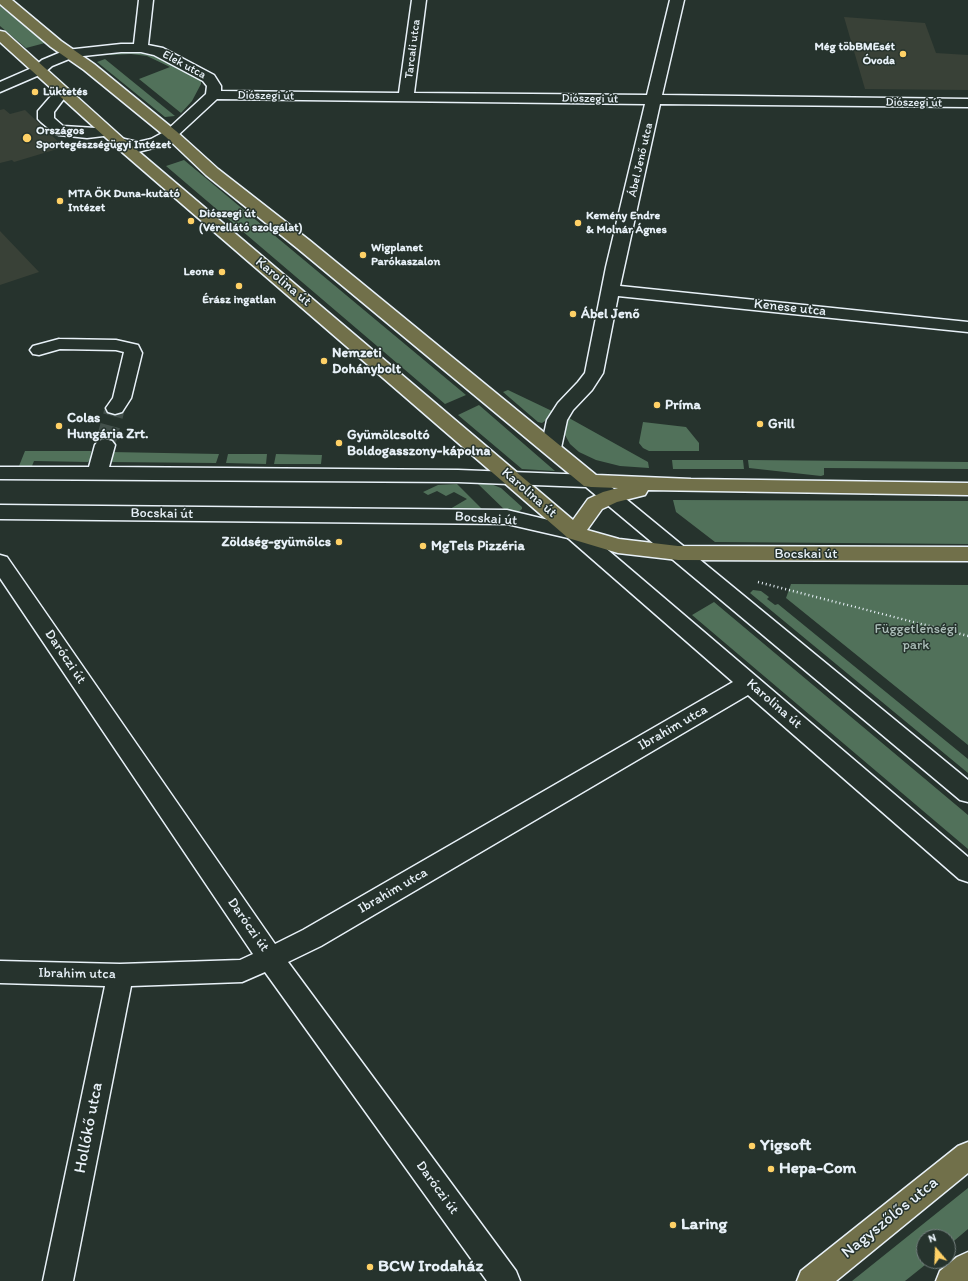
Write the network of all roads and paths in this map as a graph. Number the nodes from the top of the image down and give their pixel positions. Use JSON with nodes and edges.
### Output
{"nodes":[{"id":1,"x":4,"y":0,"type":"edge"},
{"id":2,"x":146,"y":0,"type":"edge"},
{"id":3,"x":419,"y":0,"type":"edge"},
{"id":4,"x":677,"y":0,"type":"edge"},
{"id":5,"x":0,"y":35,"type":"edge"},
{"id":6,"x":141,"y":48,"type":"junction"},
{"id":7,"x":71,"y":53,"type":"junction"},
{"id":8,"x":39,"y":70,"type":"junction"},
{"id":9,"x":0,"y":88,"type":"edge"},
{"id":10,"x":62,"y":92,"type":"junction"},
{"id":11,"x":213,"y":95,"type":"junction"},
{"id":12,"x":406,"y":98,"type":"junction"},
{"id":13,"x":655,"y":100,"type":"junction"},
{"id":14,"x":968,"y":103,"type":"edge"},
{"id":15,"x":171,"y":134,"type":"junction"},
{"id":16,"x":113,"y":137,"type":"junction"},
{"id":17,"x":612,"y":290,"type":"junction"},
{"id":18,"x":968,"y":327,"type":"edge"},
{"id":19,"x":39,"y":350,"type":"dead end"},
{"id":20,"x":115,"y":408,"type":"tunnel mouth"},
{"id":21,"x":105,"y":445,"type":"tunnel mouth"},
{"id":22,"x":551,"y":448,"type":"junction"},
{"id":23,"x":0,"y":473,"type":"edge"},
{"id":24,"x":97,"y":474,"type":"junction"},
{"id":25,"x":512,"y":478,"type":"junction"},
{"id":26,"x":591,"y":481,"type":"junction"},
{"id":27,"x":662,"y":484,"type":"junction"},
{"id":28,"x":968,"y":490,"type":"edge"},
{"id":29,"x":610,"y":497,"type":"junction"},
{"id":30,"x":0,"y":512,"type":"edge"},
{"id":31,"x":575,"y":533,"type":"junction"},
{"id":32,"x":678,"y":553,"type":"junction"},
{"id":33,"x":968,"y":554,"type":"edge"},
{"id":34,"x":0,"y":562,"type":"edge"},
{"id":35,"x":758,"y":582,"type":"dead end"},
{"id":36,"x":968,"y":636,"type":"edge"},
{"id":37,"x":750,"y":683,"type":"junction"},
{"id":38,"x":968,"y":793,"type":"edge"},
{"id":39,"x":968,"y":872,"type":"edge"},
{"id":40,"x":270,"y":958,"type":"junction"},
{"id":41,"x":0,"y":972,"type":"edge"},
{"id":42,"x":120,"y":975,"type":"junction"},
{"id":43,"x":968,"y":1155,"type":"edge"},
{"id":44,"x":968,"y":1267,"type":"edge"},
{"id":45,"x":58,"y":1281,"type":"edge"},
{"id":46,"x":505,"y":1281,"type":"edge"},
{"id":47,"x":812,"y":1281,"type":"edge"},
{"id":48,"x":951,"y":1281,"type":"edge"}],
"edges":[{"from":1,"to":7,"type":"main road"},
{"from":2,"to":6,"type":"street"},
{"from":3,"to":12,"type":"street","name":"Tarcali utca"},
{"from":4,"to":13,"type":"street","name":"Ábel Jenő utca"},
{"from":5,"to":8,"type":"main road","name":"Karolina út"},
{"from":6,"to":7,"type":"street"},
{"from":6,"to":11,"type":"street","name":"Elek utca"},
{"from":7,"to":8,"type":"street"},
{"from":7,"to":15,"type":"main road"},
{"from":8,"to":9,"type":"street"},
{"from":8,"to":10,"type":"main road","name":"Karolina út"},
{"from":10,"to":16,"type":"main road","name":"Karolina út"},
{"from":10,"to":16,"type":"street"},
{"from":11,"to":12,"type":"street","name":"Diószegi út"},
{"from":11,"to":15,"type":"street"},
{"from":12,"to":13,"type":"street","name":"Diószegi út"},
{"from":13,"to":14,"type":"street","name":"Diószegi út"},
{"from":13,"to":17,"type":"street","name":"Ábel Jenő utca"},
{"from":15,"to":16,"type":"street"},
{"from":15,"to":22,"type":"main road"},
{"from":16,"to":25,"type":"main road","name":"Karolina út"},
{"from":17,"to":18,"type":"street","name":"Kenese utca"},
{"from":17,"to":22,"type":"street","name":"Ábel Jenő utca"},
{"from":19,"to":20,"type":"street"},
{"from":21,"to":24,"type":"street"},
{"from":22,"to":26,"type":"main road"},
{"from":23,"to":24,"type":"street"},
{"from":24,"to":25,"type":"street"},
{"from":25,"to":26,"type":"street"},
{"from":25,"to":31,"type":"main road","name":"Karolina út"},
{"from":26,"to":27,"type":"main road"},
{"from":26,"to":29,"type":"street"},
{"from":27,"to":28,"type":"main road"},
{"from":27,"to":29,"type":"main road"},
{"from":29,"to":31,"type":"main road"},
{"from":29,"to":32,"type":"street"},
{"from":30,"to":31,"type":"street","name":"Bocskai út"},
{"from":31,"to":32,"type":"main road","name":"Bocskai út"},
{"from":31,"to":37,"type":"street","name":"Karolina út"},
{"from":32,"to":33,"type":"main road","name":"Bocskai út"},
{"from":32,"to":38,"type":"street"},
{"from":34,"to":40,"type":"street","name":"Daróczi út"},
{"from":35,"to":36,"type":"path"},
{"from":37,"to":39,"type":"street","name":"Karolina út"},
{"from":37,"to":40,"type":"street","name":"Ibrahim utca"},
{"from":40,"to":42,"type":"street","name":"Ibrahim utca"},
{"from":40,"to":46,"type":"street","name":"Daróczi út"},
{"from":41,"to":42,"type":"street","name":"Ibrahim utca"},
{"from":42,"to":45,"type":"street","name":"Hollókő utca"},
{"from":43,"to":47,"type":"main road","name":"Nagyszőlős utca"},
{"from":44,"to":48,"type":"main road"}]}
